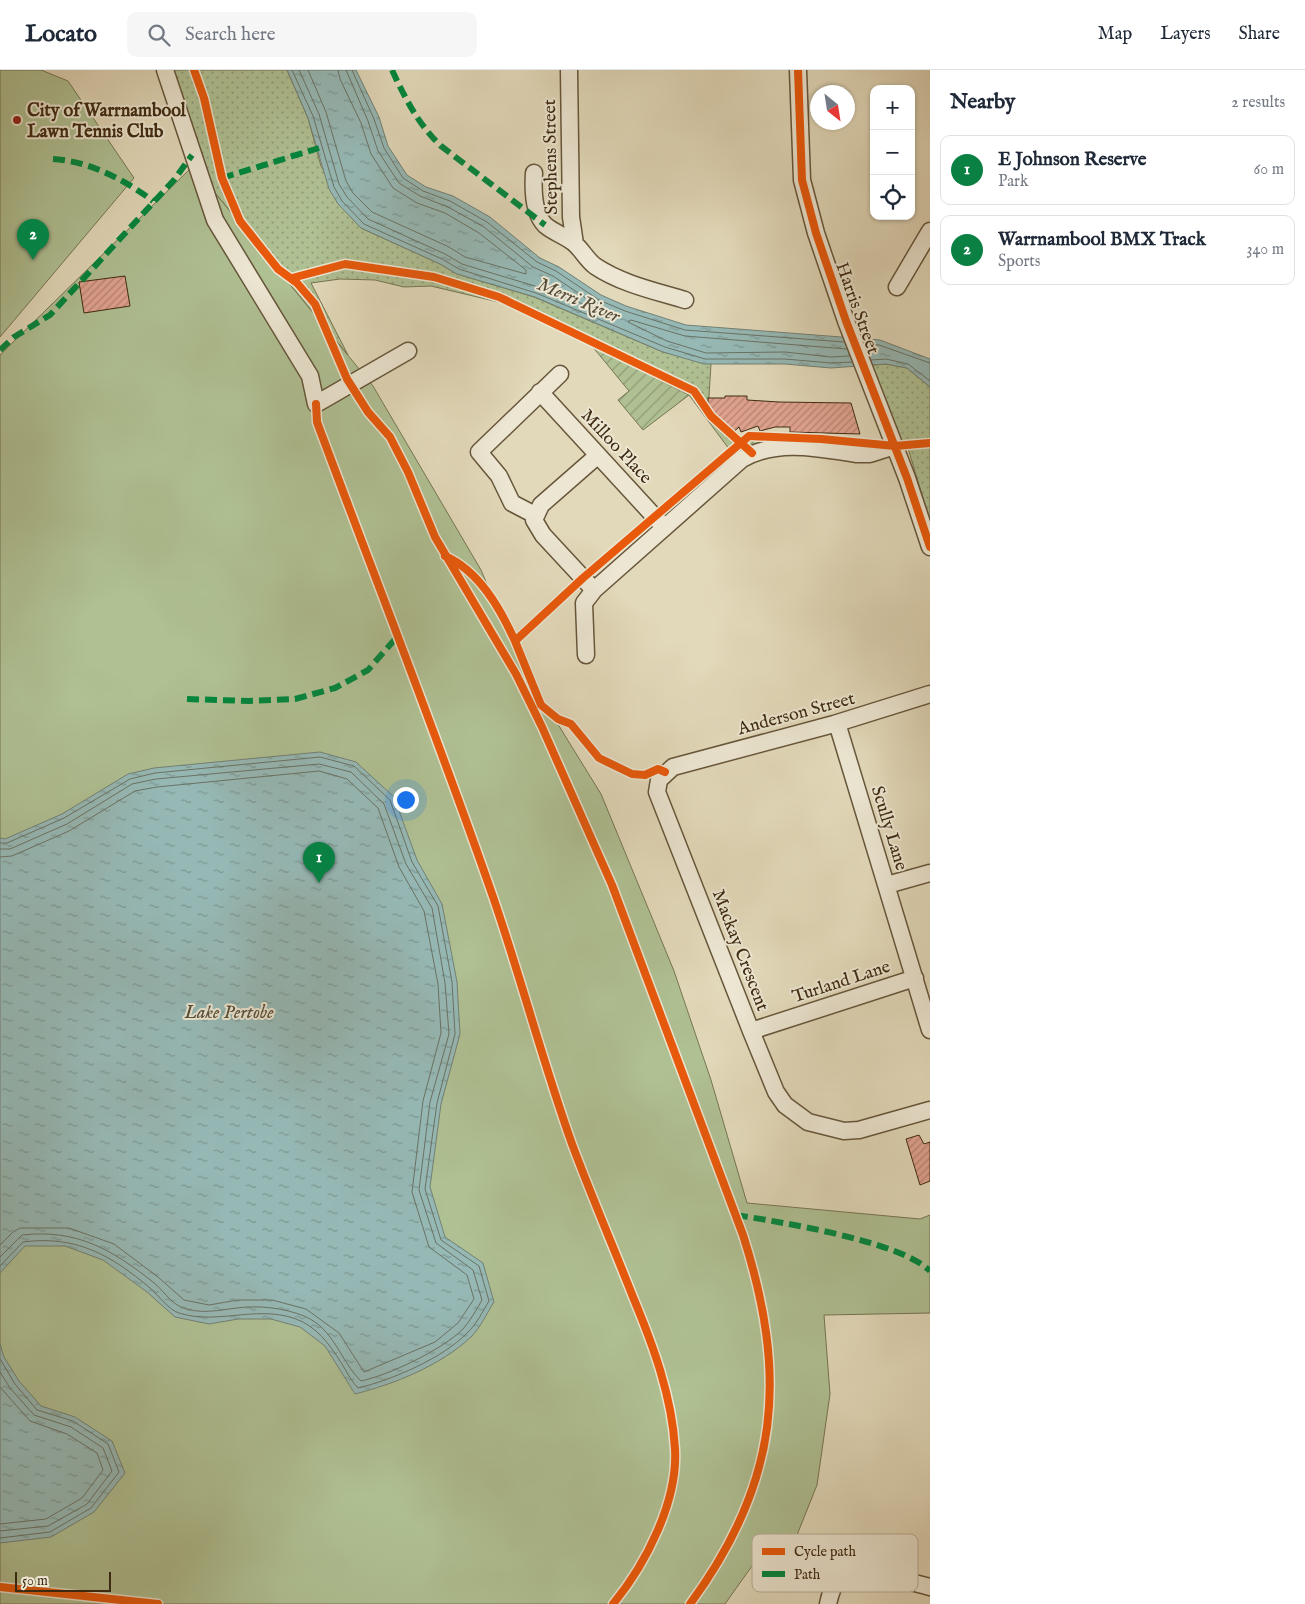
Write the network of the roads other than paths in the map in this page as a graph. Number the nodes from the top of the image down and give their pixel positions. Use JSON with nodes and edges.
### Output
{"nodes":[{"id":1,"x":165,"y":70,"type":"edge"},
{"id":2,"x":569,"y":70,"type":"edge"},
{"id":3,"x":798,"y":70,"type":"edge"},
{"id":4,"x":534,"y":173,"type":"dead end"},
{"id":5,"x":930,"y":231,"type":"edge"},
{"id":6,"x":575,"y":244,"type":"junction"},
{"id":7,"x":897,"y":287,"type":"dead end"},
{"id":8,"x":685,"y":300,"type":"dead end"},
{"id":9,"x":408,"y":350,"type":"dead end"},
{"id":10,"x":560,"y":374,"type":"dead end"},
{"id":11,"x":540,"y":392,"type":"junction"},
{"id":12,"x":895,"y":446,"type":"junction"},
{"id":13,"x":597,"y":456,"type":"junction"},
{"id":14,"x":535,"y":514,"type":"junction"},
{"id":15,"x":664,"y":527,"type":"junction"},
{"id":16,"x":930,"y":547,"type":"edge"},
{"id":17,"x":594,"y":590,"type":"junction"},
{"id":18,"x":586,"y":655,"type":"dead end"},
{"id":19,"x":930,"y":694,"type":"edge"},
{"id":20,"x":838,"y":723,"type":"junction"},
{"id":21,"x":672,"y":767,"type":"joint"},
{"id":22,"x":930,"y":873,"type":"edge"},
{"id":23,"x":887,"y":885,"type":"junction"},
{"id":24,"x":915,"y":978,"type":"junction"},
{"id":25,"x":930,"y":1030,"type":"edge"},
{"id":26,"x":751,"y":1031,"type":"junction"},
{"id":27,"x":930,"y":1110,"type":"edge"},
{"id":28,"x":832,"y":1592,"type":"edge"},
{"id":29,"x":828,"y":1604,"type":"edge"}],
"edges":[{"from":1,"to":9,"type":"street"},
{"from":2,"to":6,"type":"street","name":"Stephens Street"},
{"from":3,"to":12,"type":"street","name":"Harris Street"},
{"from":4,"to":6,"type":"street"},
{"from":5,"to":7,"type":"street"},
{"from":6,"to":8,"type":"street"},
{"from":10,"to":11,"type":"street"},
{"from":11,"to":13,"type":"street","name":"Milloo Place"},
{"from":11,"to":14,"type":"street"},
{"from":12,"to":15,"type":"street"},
{"from":12,"to":16,"type":"street","name":"Harris Street"},
{"from":13,"to":14,"type":"street"},
{"from":13,"to":15,"type":"street","name":"Milloo Place"},
{"from":14,"to":17,"type":"street"},
{"from":15,"to":17,"type":"street"},
{"from":17,"to":18,"type":"street"},
{"from":19,"to":20,"type":"street","name":"Anderson Street"},
{"from":20,"to":21,"type":"street","name":"Anderson Street"},
{"from":20,"to":23,"type":"street","name":"Scully Lane"},
{"from":21,"to":26,"type":"street","name":"Mackay Crescent"},
{"from":22,"to":23,"type":"street"},
{"from":23,"to":24,"type":"street","name":"Scully Lane"},
{"from":24,"to":25,"type":"street","name":"Scully Lane"},
{"from":24,"to":26,"type":"street","name":"Turland Lane"},
{"from":26,"to":27,"type":"street","name":"Mackay Crescent"},
{"from":28,"to":29,"type":"street"}]}
